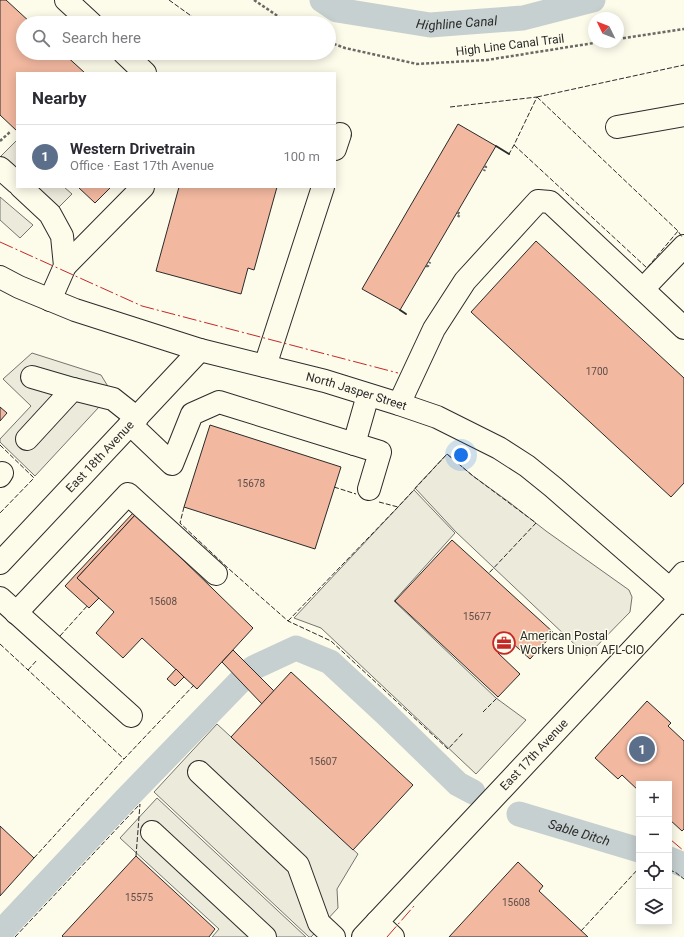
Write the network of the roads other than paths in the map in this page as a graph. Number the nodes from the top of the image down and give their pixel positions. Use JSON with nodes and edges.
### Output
{"nodes":[{"id":1,"x":66,"y":0,"type":"edge"},
{"id":2,"x":83,"y":16,"type":"edge"},
{"id":3,"x":131,"y":60,"type":"edge"},
{"id":4,"x":144,"y":72,"type":"edge"},
{"id":5,"x":684,"y":115,"type":"edge"},
{"id":6,"x":617,"y":127,"type":"dead end"},
{"id":7,"x":0,"y":168,"type":"edge"},
{"id":8,"x":16,"y":183,"type":"edge"},
{"id":9,"x":22,"y":188,"type":"edge"},
{"id":10,"x":142,"y":188,"type":"edge"},
{"id":11,"x":323,"y":188,"type":"edge"},
{"id":12,"x":684,"y":246,"type":"edge"},
{"id":13,"x":65,"y":266,"type":"junction"},
{"id":14,"x":0,"y":277,"type":"edge"},
{"id":15,"x":643,"y":290,"type":"junction"},
{"id":16,"x":50,"y":300,"type":"junction"},
{"id":17,"x":684,"y":328,"type":"edge"},
{"id":18,"x":200,"y":350,"type":"junction"},
{"id":19,"x":265,"y":366,"type":"junction"},
{"id":20,"x":32,"y":377,"type":"dead end"},
{"id":21,"x":73,"y":389,"type":"junction"},
{"id":22,"x":368,"y":394,"type":"junction"},
{"id":23,"x":399,"y":404,"type":"junction"},
{"id":24,"x":134,"y":421,"type":"junction"},
{"id":25,"x":27,"y":440,"type":"dead end"},
{"id":26,"x":354,"y":444,"type":"junction"},
{"id":27,"x":369,"y":489,"type":"dead end"},
{"id":28,"x":0,"y":563,"type":"edge"},
{"id":29,"x":216,"y":574,"type":"dead end"},
{"id":30,"x":679,"y":591,"type":"edge"},
{"id":31,"x":0,"y":598,"type":"edge"},
{"id":32,"x":16,"y":613,"type":"junction"},
{"id":33,"x":131,"y":716,"type":"dead end"},
{"id":34,"x":199,"y":772,"type":"dead end"},
{"id":35,"x":152,"y":832,"type":"dead end"},
{"id":36,"x":370,"y":930,"type":"edge"},
{"id":37,"x":265,"y":937,"type":"edge"},
{"id":38,"x":334,"y":937,"type":"edge"},
{"id":39,"x":393,"y":937,"type":"edge"}],
"edges":[{"from":1,"to":2,"type":"street"},
{"from":3,"to":4,"type":"street"},
{"from":5,"to":6,"type":"street"},
{"from":7,"to":8,"type":"street"},
{"from":9,"to":13,"type":"street"},
{"from":10,"to":13,"type":"street"},
{"from":11,"to":19,"type":"street"},
{"from":12,"to":15,"type":"street"},
{"from":13,"to":16,"type":"street"},
{"from":14,"to":16,"type":"street","name":"North Jasper Street"},
{"from":15,"to":17,"type":"street"},
{"from":15,"to":23,"type":"street"},
{"from":16,"to":18,"type":"street","name":"North Jasper Street"},
{"from":18,"to":19,"type":"street","name":"North Jasper Street"},
{"from":18,"to":24,"type":"street","name":"East 18th Avenue"},
{"from":19,"to":22,"type":"street","name":"North Jasper Street"},
{"from":20,"to":21,"type":"street"},
{"from":21,"to":24,"type":"street"},
{"from":21,"to":25,"type":"street"},
{"from":22,"to":23,"type":"street","name":"North Jasper Street"},
{"from":22,"to":26,"type":"street"},
{"from":23,"to":30,"type":"street","name":"North Jasper Street"},
{"from":24,"to":26,"type":"street"},
{"from":24,"to":28,"type":"street","name":"East 18th Avenue"},
{"from":26,"to":27,"type":"street"},
{"from":29,"to":32,"type":"street"},
{"from":30,"to":36,"type":"street","name":"East 17th Avenue"},
{"from":31,"to":32,"type":"street"},
{"from":32,"to":33,"type":"street"},
{"from":34,"to":38,"type":"street"},
{"from":35,"to":37,"type":"street"},
{"from":36,"to":39,"type":"street"}]}
